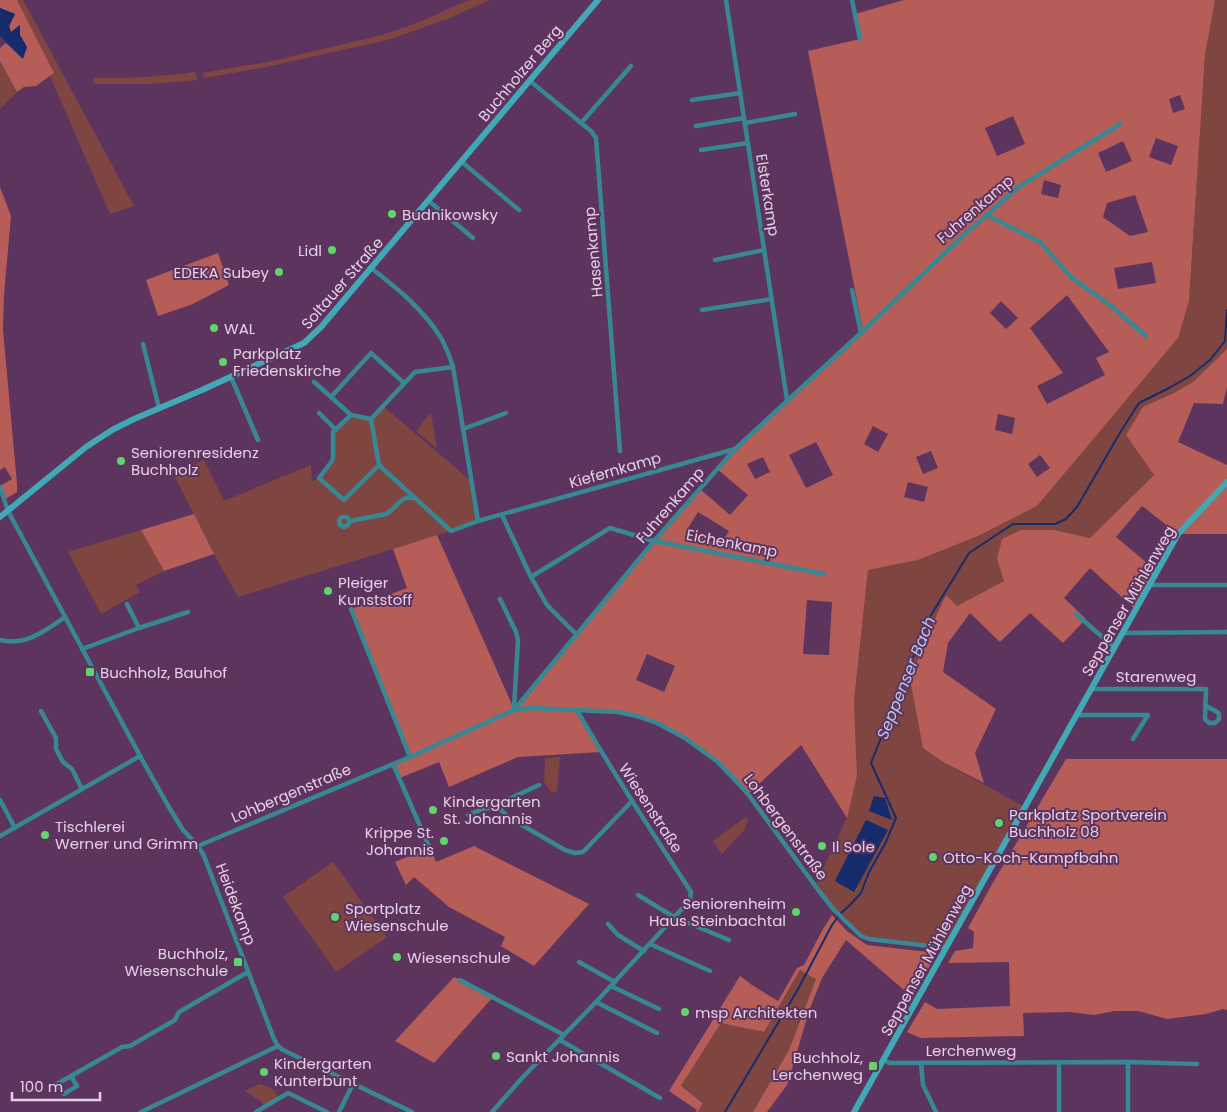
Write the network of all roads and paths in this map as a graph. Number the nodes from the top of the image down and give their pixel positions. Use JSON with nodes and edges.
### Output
{"nodes":[{"id":1,"x":598,"y":0,"type":"edge"},
{"id":2,"x":726,"y":0,"type":"edge"},
{"id":3,"x":852,"y":0,"type":"edge"},
{"id":4,"x":860,"y":39,"type":"dead end"},
{"id":5,"x":631,"y":66,"type":"dead end"},
{"id":6,"x":530,"y":81,"type":"junction"},
{"id":7,"x":740,"y":93,"type":"junction"},
{"id":8,"x":692,"y":100,"type":"dead end"},
{"id":9,"x":795,"y":114,"type":"dead end"},
{"id":10,"x":744,"y":121,"type":"junction"},
{"id":11,"x":581,"y":122,"type":"junction"},
{"id":12,"x":1120,"y":124,"type":"dead end"},
{"id":13,"x":696,"y":126,"type":"dead end"},
{"id":14,"x":748,"y":142,"type":"junction"},
{"id":15,"x":701,"y":150,"type":"dead end"},
{"id":16,"x":462,"y":162,"type":"junction"},
{"id":17,"x":429,"y":201,"type":"junction"},
{"id":18,"x":422,"y":208,"type":"joint"},
{"id":19,"x":520,"y":210,"type":"dead end"},
{"id":20,"x":987,"y":215,"type":"junction"},
{"id":21,"x":472,"y":238,"type":"dead end"},
{"id":22,"x":764,"y":250,"type":"junction"},
{"id":23,"x":715,"y":260,"type":"dead end"},
{"id":24,"x":371,"y":268,"type":"junction"},
{"id":25,"x":852,"y":290,"type":"dead end"},
{"id":26,"x":772,"y":300,"type":"junction"},
{"id":27,"x":702,"y":310,"type":"dead end"},
{"id":28,"x":861,"y":333,"type":"junction"},
{"id":29,"x":1146,"y":336,"type":"dead end"},
{"id":30,"x":143,"y":344,"type":"dead end"},
{"id":31,"x":453,"y":366,"type":"junction"},
{"id":32,"x":231,"y":376,"type":"junction"},
{"id":33,"x":314,"y":382,"type":"dead end"},
{"id":34,"x":404,"y":383,"type":"junction"},
{"id":35,"x":331,"y":397,"type":"junction"},
{"id":36,"x":787,"y":400,"type":"junction"},
{"id":37,"x":159,"y":408,"type":"junction"},
{"id":38,"x":319,"y":413,"type":"dead end"},
{"id":39,"x":506,"y":413,"type":"dead end"},
{"id":40,"x":350,"y":415,"type":"junction"},
{"id":41,"x":370,"y":419,"type":"junction"},
{"id":42,"x":463,"y":429,"type":"junction"},
{"id":43,"x":336,"y":430,"type":"junction"},
{"id":44,"x":258,"y":440,"type":"dead end"},
{"id":45,"x":734,"y":449,"type":"junction"},
{"id":46,"x":620,"y":451,"type":"dead end"},
{"id":47,"x":379,"y":465,"type":"junction"},
{"id":48,"x":1227,"y":482,"type":"edge"},
{"id":49,"x":0,"y":488,"type":"edge"},
{"id":50,"x":417,"y":500,"type":"junction"},
{"id":51,"x":8,"y":511,"type":"junction"},
{"id":52,"x":502,"y":514,"type":"junction"},
{"id":53,"x":0,"y":517,"type":"edge"},
{"id":54,"x":350,"y":521,"type":"dead end"},
{"id":55,"x":478,"y":521,"type":"junction"},
{"id":56,"x":654,"y":541,"type":"junction"},
{"id":57,"x":824,"y":574,"type":"dead end"},
{"id":58,"x":531,"y":577,"type":"junction"},
{"id":59,"x":1150,"y":585,"type":"junction"},
{"id":60,"x":1227,"y":585,"type":"edge"},
{"id":61,"x":500,"y":599,"type":"dead end"},
{"id":62,"x":127,"y":604,"type":"dead end"},
{"id":63,"x":351,"y":609,"type":"dead end"},
{"id":64,"x":188,"y":612,"type":"dead end"},
{"id":65,"x":1076,"y":614,"type":"dead end"},
{"id":66,"x":65,"y":617,"type":"junction"},
{"id":67,"x":139,"y":628,"type":"junction"},
{"id":68,"x":1227,"y":632,"type":"edge"},
{"id":69,"x":1123,"y":633,"type":"junction"},
{"id":70,"x":577,"y":635,"type":"junction"},
{"id":71,"x":0,"y":640,"type":"edge"},
{"id":72,"x":1115,"y":648,"type":"junction"},
{"id":73,"x":82,"y":649,"type":"junction"},
{"id":74,"x":1092,"y":688,"type":"junction"},
{"id":75,"x":1205,"y":704,"type":"junction"},
{"id":76,"x":514,"y":710,"type":"junction"},
{"id":77,"x":577,"y":710,"type":"junction"},
{"id":78,"x":41,"y":711,"type":"dead end"},
{"id":79,"x":1077,"y":715,"type":"junction"},
{"id":80,"x":1133,"y":739,"type":"dead end"},
{"id":81,"x":140,"y":756,"type":"junction"},
{"id":82,"x":410,"y":756,"type":"junction"},
{"id":83,"x":393,"y":764,"type":"junction"},
{"id":84,"x":539,"y":785,"type":"dead end"},
{"id":85,"x":82,"y":789,"type":"junction"},
{"id":86,"x":0,"y":800,"type":"edge"},
{"id":87,"x":632,"y":801,"type":"junction"},
{"id":88,"x":502,"y":810,"type":"junction"},
{"id":89,"x":468,"y":815,"type":"dead end"},
{"id":90,"x":15,"y":828,"type":"junction"},
{"id":91,"x":0,"y":836,"type":"edge"},
{"id":92,"x":198,"y":846,"type":"junction"},
{"id":93,"x":431,"y":851,"type":"dead end"},
{"id":94,"x":638,"y":895,"type":"dead end"},
{"id":95,"x":674,"y":917,"type":"junction"},
{"id":96,"x":608,"y":924,"type":"dead end"},
{"id":97,"x":729,"y":940,"type":"dead end"},
{"id":98,"x":650,"y":944,"type":"junction"},
{"id":99,"x":947,"y":948,"type":"junction"},
{"id":100,"x":644,"y":951,"type":"junction"},
{"id":101,"x":579,"y":962,"type":"dead end"},
{"id":102,"x":710,"y":971,"type":"dead end"},
{"id":103,"x":248,"y":972,"type":"junction"},
{"id":104,"x":460,"y":980,"type":"dead end"},
{"id":105,"x":613,"y":984,"type":"junction"},
{"id":106,"x":596,"y":1002,"type":"junction"},
{"id":107,"x":659,"y":1008,"type":"dead end"},
{"id":108,"x":657,"y":1034,"type":"dead end"},
{"id":109,"x":564,"y":1035,"type":"junction"},
{"id":110,"x":560,"y":1040,"type":"junction"},
{"id":111,"x":278,"y":1046,"type":"junction"},
{"id":112,"x":884,"y":1059,"type":"junction"},
{"id":113,"x":1059,"y":1062,"type":"junction"},
{"id":114,"x":1128,"y":1062,"type":"junction"},
{"id":115,"x":921,"y":1063,"type":"junction"},
{"id":116,"x":1197,"y":1064,"type":"dead end"},
{"id":117,"x":71,"y":1076,"type":"junction"},
{"id":118,"x":353,"y":1084,"type":"junction"},
{"id":119,"x":660,"y":1098,"type":"dead end"},
{"id":120,"x":141,"y":1112,"type":"edge"},
{"id":121,"x":256,"y":1112,"type":"edge"},
{"id":122,"x":327,"y":1112,"type":"edge"},
{"id":123,"x":339,"y":1112,"type":"edge"},
{"id":124,"x":412,"y":1112,"type":"edge"},
{"id":125,"x":492,"y":1112,"type":"edge"},
{"id":126,"x":854,"y":1112,"type":"edge"},
{"id":127,"x":936,"y":1112,"type":"edge"},
{"id":128,"x":1059,"y":1112,"type":"edge"},
{"id":129,"x":1128,"y":1112,"type":"edge"}],
"edges":[{"from":1,"to":6,"type":"main road","name":"Buchholzer Berg"},
{"from":2,"to":7,"type":"street","name":"Elsterkamp"},
{"from":3,"to":4,"type":"street"},
{"from":5,"to":11,"type":"street"},
{"from":6,"to":11,"type":"street","name":"Hasenkamp"},
{"from":6,"to":16,"type":"main road","name":"Buchholzer Berg"},
{"from":7,"to":8,"type":"street"},
{"from":7,"to":10,"type":"street","name":"Elsterkamp"},
{"from":9,"to":10,"type":"street"},
{"from":10,"to":13,"type":"street"},
{"from":10,"to":14,"type":"street","name":"Elsterkamp"},
{"from":11,"to":46,"type":"street","name":"Hasenkamp"},
{"from":12,"to":20,"type":"street","name":"Fuhrenkamp"},
{"from":14,"to":15,"type":"street","name":"Elsterkamp"},
{"from":14,"to":22,"type":"street","name":"Elsterkamp"},
{"from":16,"to":17,"type":"main road","name":"Buchholzer Berg"},
{"from":16,"to":19,"type":"street"},
{"from":17,"to":18,"type":"main road","name":"Buchholzer Berg"},
{"from":17,"to":21,"type":"street"},
{"from":18,"to":24,"type":"main road","name":"Soltauer Straße"},
{"from":20,"to":28,"type":"street","name":"Fuhrenkamp"},
{"from":20,"to":29,"type":"street"},
{"from":22,"to":23,"type":"street","name":"Elsterkamp"},
{"from":22,"to":26,"type":"street","name":"Elsterkamp"},
{"from":24,"to":31,"type":"street"},
{"from":24,"to":32,"type":"main road","name":"Soltauer Straße"},
{"from":25,"to":28,"type":"street"},
{"from":26,"to":27,"type":"street"},
{"from":26,"to":36,"type":"street","name":"Elsterkamp"},
{"from":28,"to":36,"type":"street","name":"Fuhrenkamp"},
{"from":30,"to":37,"type":"street"},
{"from":31,"to":34,"type":"street"},
{"from":31,"to":42,"type":"street"},
{"from":32,"to":37,"type":"main road","name":"Soltauer Straße"},
{"from":32,"to":44,"type":"street"},
{"from":33,"to":35,"type":"street"},
{"from":34,"to":35,"type":"street"},
{"from":34,"to":41,"type":"street"},
{"from":35,"to":40,"type":"street"},
{"from":36,"to":45,"type":"street","name":"Fuhrenkamp"},
{"from":37,"to":51,"type":"main road","name":"Soltauer Straße"},
{"from":38,"to":43,"type":"street"},
{"from":39,"to":42,"type":"street"},
{"from":40,"to":41,"type":"street"},
{"from":40,"to":43,"type":"street"},
{"from":41,"to":47,"type":"street"},
{"from":42,"to":55,"type":"street"},
{"from":43,"to":47,"type":"street"},
{"from":45,"to":52,"type":"street","name":"Kiefernkamp"},
{"from":45,"to":56,"type":"street","name":"Fuhrenkamp"},
{"from":47,"to":50,"type":"street"},
{"from":48,"to":59,"type":"main road","name":"Seppenser Mühlenweg"},
{"from":49,"to":51,"type":"street","name":"Heidekamp"},
{"from":50,"to":54,"type":"street"},
{"from":50,"to":55,"type":"street","name":"Kiefernkamp"},
{"from":51,"to":53,"type":"main road","name":"Soltauer Straße"},
{"from":51,"to":66,"type":"street","name":"Heidekamp"},
{"from":52,"to":55,"type":"street","name":"Kiefernkamp"},
{"from":52,"to":58,"type":"street"},
{"from":56,"to":57,"type":"street","name":"Eichenkamp"},
{"from":56,"to":58,"type":"street","name":"Eichenkamp"},
{"from":56,"to":70,"type":"street","name":"Fuhrenkamp"},
{"from":58,"to":70,"type":"street"},
{"from":59,"to":60,"type":"street"},
{"from":59,"to":69,"type":"main road","name":"Seppenser Mühlenweg"},
{"from":61,"to":76,"type":"street"},
{"from":62,"to":67,"type":"street"},
{"from":63,"to":82,"type":"street"},
{"from":64,"to":67,"type":"street"},
{"from":65,"to":72,"type":"street"},
{"from":66,"to":71,"type":"street"},
{"from":66,"to":73,"type":"street","name":"Heidekamp"},
{"from":67,"to":73,"type":"street"},
{"from":68,"to":69,"type":"street"},
{"from":69,"to":72,"type":"main road","name":"Seppenser Mühlenweg"},
{"from":70,"to":76,"type":"street","name":"Fuhrenkamp"},
{"from":72,"to":74,"type":"main road","name":"Seppenser Mühlenweg"},
{"from":73,"to":81,"type":"street","name":"Heidekamp"},
{"from":74,"to":75,"type":"street","name":"Starenweg"},
{"from":74,"to":79,"type":"main road","name":"Seppenser Mühlenweg"},
{"from":75,"to":75,"type":"street","name":"Starenweg"},
{"from":76,"to":77,"type":"street","name":"Lohbergenstraße"},
{"from":76,"to":82,"type":"street","name":"Lohbergenstraße"},
{"from":77,"to":87,"type":"street","name":"Wiesenstraße"},
{"from":77,"to":99,"type":"street","name":"Lohbergenstraße"},
{"from":78,"to":85,"type":"street"},
{"from":79,"to":80,"type":"street"},
{"from":79,"to":99,"type":"main road","name":"Seppenser Mühlenweg"},
{"from":81,"to":85,"type":"street"},
{"from":81,"to":92,"type":"street","name":"Heidekamp"},
{"from":82,"to":83,"type":"street","name":"Lohbergenstraße"},
{"from":83,"to":92,"type":"street","name":"Lohbergenstraße"},
{"from":83,"to":93,"type":"street"},
{"from":84,"to":88,"type":"street"},
{"from":85,"to":90,"type":"street"},
{"from":86,"to":90,"type":"street"},
{"from":87,"to":88,"type":"street"},
{"from":87,"to":95,"type":"street","name":"Wiesenstraße"},
{"from":88,"to":89,"type":"street"},
{"from":90,"to":91,"type":"street"},
{"from":92,"to":103,"type":"street","name":"Heidekamp"},
{"from":94,"to":95,"type":"street"},
{"from":95,"to":97,"type":"street"},
{"from":95,"to":98,"type":"street","name":"Wiesenstraße"},
{"from":96,"to":100,"type":"street"},
{"from":98,"to":100,"type":"street","name":"Wiesenstraße"},
{"from":98,"to":102,"type":"street"},
{"from":99,"to":112,"type":"main road","name":"Seppenser Mühlenweg"},
{"from":100,"to":105,"type":"street","name":"Wiesenstraße"},
{"from":101,"to":105,"type":"street"},
{"from":103,"to":111,"type":"street","name":"Heidekamp"},
{"from":103,"to":117,"type":"street"},
{"from":104,"to":109,"type":"street"},
{"from":105,"to":106,"type":"street","name":"Wiesenstraße"},
{"from":105,"to":107,"type":"street"},
{"from":106,"to":108,"type":"street"},
{"from":106,"to":109,"type":"street","name":"Wiesenstraße"},
{"from":109,"to":110,"type":"street","name":"Wiesenstraße"},
{"from":110,"to":119,"type":"street"},
{"from":110,"to":125,"type":"street","name":"Wiesenstraße"},
{"from":111,"to":118,"type":"street"},
{"from":111,"to":120,"type":"street"},
{"from":112,"to":115,"type":"street","name":"Lerchenweg"},
{"from":112,"to":126,"type":"main road","name":"Seppenser Mühlenweg"},
{"from":113,"to":114,"type":"street","name":"Lerchenweg"},
{"from":113,"to":115,"type":"street","name":"Lerchenweg"},
{"from":113,"to":128,"type":"street"},
{"from":114,"to":116,"type":"street","name":"Lerchenweg"},
{"from":114,"to":129,"type":"street"},
{"from":115,"to":127,"type":"street"},
{"from":117,"to":117,"type":"street"},
{"from":118,"to":123,"type":"street"},
{"from":118,"to":124,"type":"street"},
{"from":121,"to":122,"type":"street"}]}
